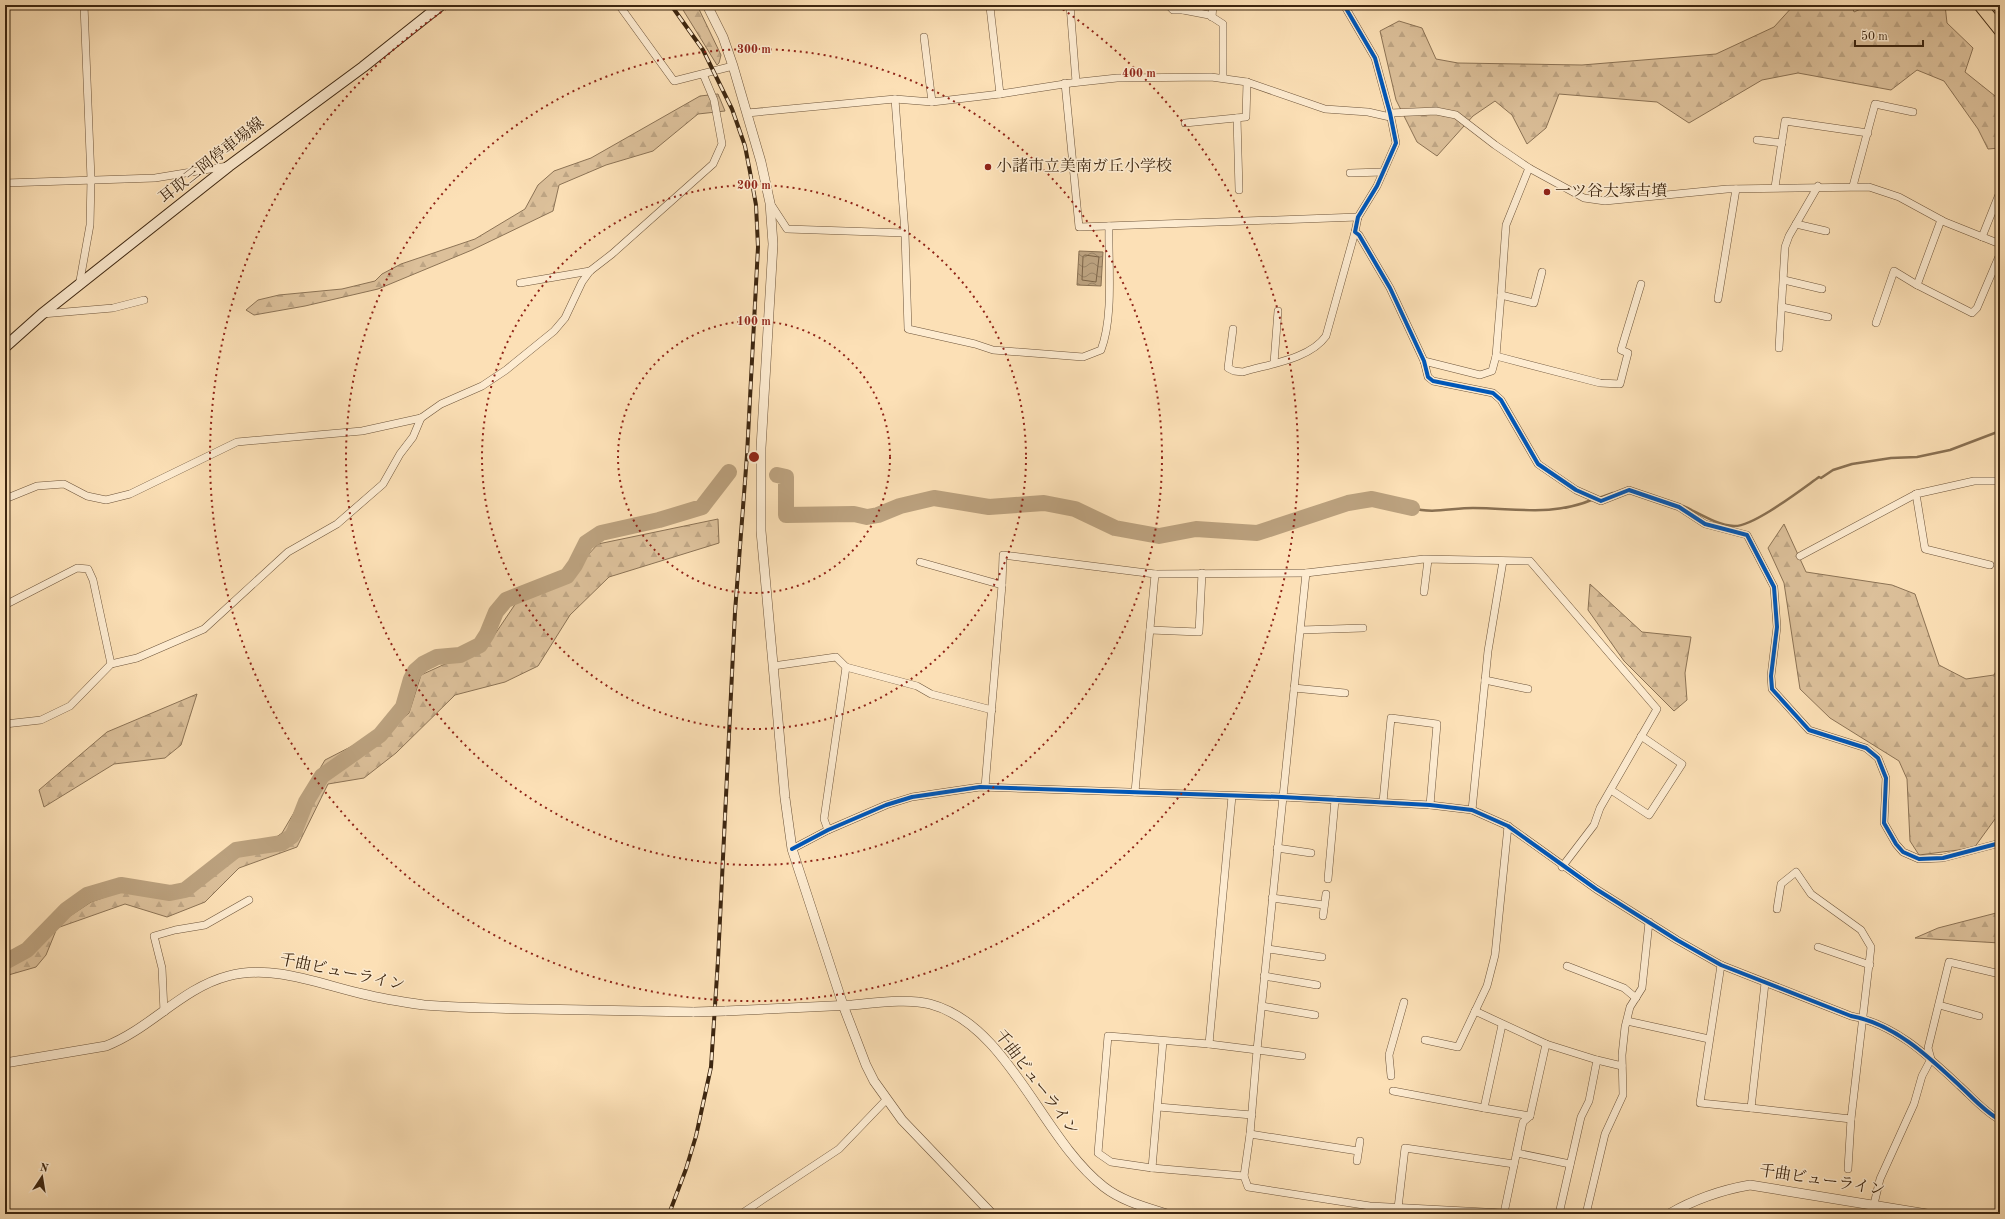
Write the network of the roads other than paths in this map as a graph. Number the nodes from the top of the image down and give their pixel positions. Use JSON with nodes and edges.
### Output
{"nodes":[{"id":1,"x":84,"y":5,"type":"edge"},
{"id":2,"x":441,"y":5,"type":"edge"},
{"id":3,"x":619,"y":5,"type":"edge"},
{"id":4,"x":707,"y":5,"type":"edge"},
{"id":5,"x":1070,"y":5,"type":"edge"},
{"id":6,"x":1168,"y":5,"type":"edge"},
{"id":7,"x":1213,"y":5,"type":"edge"},
{"id":8,"x":1344,"y":5,"type":"edge"},
{"id":9,"x":1980,"y":5,"type":"edge"},
{"id":10,"x":990,"y":7,"type":"dead end"},
{"id":11,"x":1184,"y":8,"type":"edge"},
{"id":12,"x":1212,"y":17,"type":"junction"},
{"id":13,"x":2000,"y":30,"type":"edge"},
{"id":14,"x":924,"y":37,"type":"dead end"},
{"id":15,"x":733,"y":66,"type":"junction"},
{"id":16,"x":703,"y":74,"type":"junction"},
{"id":17,"x":1223,"y":78,"type":"junction"},
{"id":18,"x":1076,"y":82,"type":"junction"},
{"id":19,"x":1248,"y":82,"type":"junction"},
{"id":20,"x":1065,"y":84,"type":"junction"},
{"id":21,"x":1000,"y":94,"type":"junction"},
{"id":22,"x":894,"y":99,"type":"junction"},
{"id":23,"x":932,"y":102,"type":"junction"},
{"id":24,"x":1914,"y":112,"type":"dead end"},
{"id":25,"x":747,"y":113,"type":"junction"},
{"id":26,"x":1390,"y":115,"type":"junction"},
{"id":27,"x":1237,"y":118,"type":"junction"},
{"id":28,"x":1185,"y":123,"type":"dead end"},
{"id":29,"x":1868,"y":133,"type":"junction"},
{"id":30,"x":1757,"y":140,"type":"dead end"},
{"id":31,"x":1782,"y":143,"type":"junction"},
{"id":32,"x":229,"y":166,"type":"junction"},
{"id":33,"x":1529,"y":168,"type":"junction"},
{"id":34,"x":1383,"y":172,"type":"junction"},
{"id":35,"x":1350,"y":173,"type":"dead end"},
{"id":36,"x":91,"y":179,"type":"junction"},
{"id":37,"x":5,"y":183,"type":"edge"},
{"id":38,"x":1818,"y":186,"type":"junction"},
{"id":39,"x":1853,"y":186,"type":"junction"},
{"id":40,"x":1776,"y":187,"type":"junction"},
{"id":41,"x":1736,"y":189,"type":"junction"},
{"id":42,"x":1239,"y":190,"type":"dead end"},
{"id":43,"x":2000,"y":192,"type":"edge"},
{"id":44,"x":770,"y":203,"type":"junction"},
{"id":45,"x":1358,"y":217,"type":"junction"},
{"id":46,"x":1941,"y":220,"type":"junction"},
{"id":47,"x":1796,"y":224,"type":"junction"},
{"id":48,"x":1108,"y":226,"type":"junction"},
{"id":49,"x":1826,"y":231,"type":"dead end"},
{"id":50,"x":1355,"y":232,"type":"junction"},
{"id":51,"x":905,"y":233,"type":"junction"},
{"id":52,"x":1982,"y":237,"type":"junction"},
{"id":53,"x":2000,"y":244,"type":"edge"},
{"id":54,"x":2000,"y":254,"type":"edge"},
{"id":55,"x":590,"y":271,"type":"junction"},
{"id":56,"x":1542,"y":272,"type":"dead end"},
{"id":57,"x":1784,"y":280,"type":"junction"},
{"id":58,"x":520,"y":283,"type":"dead end"},
{"id":59,"x":1641,"y":284,"type":"dead end"},
{"id":60,"x":1917,"y":285,"type":"junction"},
{"id":61,"x":79,"y":286,"type":"junction"},
{"id":62,"x":1822,"y":289,"type":"dead end"},
{"id":63,"x":1502,"y":295,"type":"junction"},
{"id":64,"x":1718,"y":299,"type":"dead end"},
{"id":65,"x":144,"y":300,"type":"dead end"},
{"id":66,"x":1782,"y":307,"type":"junction"},
{"id":67,"x":1278,"y":311,"type":"dead end"},
{"id":68,"x":42,"y":314,"type":"junction"},
{"id":69,"x":1828,"y":316,"type":"dead end"},
{"id":70,"x":1876,"y":323,"type":"dead end"},
{"id":71,"x":1233,"y":329,"type":"dead end"},
{"id":72,"x":5,"y":347,"type":"edge"},
{"id":73,"x":1779,"y":348,"type":"dead end"},
{"id":74,"x":1496,"y":356,"type":"junction"},
{"id":75,"x":1424,"y":361,"type":"junction"},
{"id":76,"x":1274,"y":363,"type":"junction"},
{"id":77,"x":421,"y":418,"type":"junction"},
{"id":78,"x":2000,"y":481,"type":"edge"},
{"id":79,"x":1916,"y":494,"type":"junction"},
{"id":80,"x":5,"y":499,"type":"edge"},
{"id":81,"x":1800,"y":556,"type":"dead end"},
{"id":82,"x":1428,"y":560,"type":"junction"},
{"id":83,"x":1503,"y":561,"type":"junction"},
{"id":84,"x":920,"y":562,"type":"dead end"},
{"id":85,"x":1990,"y":565,"type":"dead end"},
{"id":86,"x":1308,"y":573,"type":"junction"},
{"id":87,"x":1155,"y":574,"type":"junction"},
{"id":88,"x":1202,"y":574,"type":"junction"},
{"id":89,"x":1002,"y":585,"type":"junction"},
{"id":90,"x":1424,"y":592,"type":"dead end"},
{"id":91,"x":5,"y":605,"type":"edge"},
{"id":92,"x":1363,"y":628,"type":"dead end"},
{"id":93,"x":1150,"y":630,"type":"junction"},
{"id":94,"x":1301,"y":630,"type":"junction"},
{"id":95,"x":111,"y":664,"type":"junction"},
{"id":96,"x":773,"y":666,"type":"junction"},
{"id":97,"x":846,"y":667,"type":"junction"},
{"id":98,"x":1485,"y":680,"type":"junction"},
{"id":99,"x":1294,"y":688,"type":"junction"},
{"id":100,"x":1528,"y":689,"type":"dead end"},
{"id":101,"x":1345,"y":693,"type":"dead end"},
{"id":102,"x":992,"y":710,"type":"junction"},
{"id":103,"x":5,"y":724,"type":"edge"},
{"id":104,"x":1641,"y":736,"type":"junction"},
{"id":105,"x":985,"y":787,"type":"junction"},
{"id":106,"x":1610,"y":790,"type":"junction"},
{"id":107,"x":1135,"y":792,"type":"junction"},
{"id":108,"x":1232,"y":796,"type":"junction"},
{"id":109,"x":1282,"y":796,"type":"junction"},
{"id":110,"x":1335,"y":800,"type":"junction"},
{"id":111,"x":1383,"y":802,"type":"junction"},
{"id":112,"x":1430,"y":805,"type":"junction"},
{"id":113,"x":1472,"y":810,"type":"junction"},
{"id":114,"x":1508,"y":826,"type":"junction"},
{"id":115,"x":828,"y":830,"type":"junction"},
{"id":116,"x":2000,"y":843,"type":"edge"},
{"id":117,"x":1277,"y":848,"type":"junction"},
{"id":118,"x":792,"y":849,"type":"junction"},
{"id":119,"x":1311,"y":853,"type":"dead end"},
{"id":120,"x":1562,"y":867,"type":"junction"},
{"id":121,"x":1328,"y":879,"type":"dead end"},
{"id":122,"x":1326,"y":894,"type":"dead end"},
{"id":123,"x":1272,"y":898,"type":"junction"},
{"id":124,"x":249,"y":900,"type":"dead end"},
{"id":125,"x":1324,"y":905,"type":"junction"},
{"id":126,"x":1778,"y":909,"type":"dead end"},
{"id":127,"x":1323,"y":916,"type":"dead end"},
{"id":128,"x":1649,"y":922,"type":"junction"},
{"id":129,"x":1818,"y":947,"type":"dead end"},
{"id":130,"x":1268,"y":949,"type":"junction"},
{"id":131,"x":1322,"y":956,"type":"dead end"},
{"id":132,"x":1721,"y":965,"type":"junction"},
{"id":133,"x":1870,"y":965,"type":"junction"},
{"id":134,"x":1567,"y":966,"type":"dead end"},
{"id":135,"x":2000,"y":974,"type":"edge"},
{"id":136,"x":1264,"y":976,"type":"junction"},
{"id":137,"x":1765,"y":982,"type":"junction"},
{"id":138,"x":1317,"y":985,"type":"dead end"},
{"id":139,"x":1636,"y":998,"type":"junction"},
{"id":140,"x":1404,"y":1002,"type":"dead end"},
{"id":141,"x":843,"y":1005,"type":"junction"},
{"id":142,"x":1939,"y":1005,"type":"junction"},
{"id":143,"x":1262,"y":1006,"type":"junction"},
{"id":144,"x":1475,"y":1011,"type":"junction"},
{"id":145,"x":164,"y":1012,"type":"junction"},
{"id":146,"x":1315,"y":1015,"type":"dead end"},
{"id":147,"x":1979,"y":1016,"type":"dead end"},
{"id":148,"x":1862,"y":1018,"type":"junction"},
{"id":149,"x":1627,"y":1021,"type":"junction"},
{"id":150,"x":1502,"y":1026,"type":"junction"},
{"id":151,"x":1709,"y":1039,"type":"junction"},
{"id":152,"x":1425,"y":1040,"type":"dead end"},
{"id":153,"x":1163,"y":1042,"type":"junction"},
{"id":154,"x":1209,"y":1044,"type":"junction"},
{"id":155,"x":1546,"y":1044,"type":"junction"},
{"id":156,"x":1257,"y":1050,"type":"junction"},
{"id":157,"x":1302,"y":1056,"type":"dead end"},
{"id":158,"x":1931,"y":1059,"type":"junction"},
{"id":159,"x":1597,"y":1060,"type":"junction"},
{"id":160,"x":5,"y":1063,"type":"edge"},
{"id":161,"x":1622,"y":1066,"type":"junction"},
{"id":162,"x":1391,"y":1076,"type":"dead end"},
{"id":163,"x":1393,"y":1091,"type":"dead end"},
{"id":164,"x":886,"y":1100,"type":"junction"},
{"id":165,"x":1158,"y":1107,"type":"junction"},
{"id":166,"x":1484,"y":1108,"type":"junction"},
{"id":167,"x":1751,"y":1108,"type":"junction"},
{"id":168,"x":1252,"y":1115,"type":"junction"},
{"id":169,"x":1530,"y":1116,"type":"junction"},
{"id":170,"x":1851,"y":1119,"type":"junction"},
{"id":171,"x":2000,"y":1120,"type":"edge"},
{"id":172,"x":1250,"y":1134,"type":"junction"},
{"id":173,"x":1360,"y":1141,"type":"dead end"},
{"id":174,"x":1358,"y":1151,"type":"junction"},
{"id":175,"x":1516,"y":1153,"type":"junction"},
{"id":176,"x":1357,"y":1161,"type":"dead end"},
{"id":177,"x":1514,"y":1164,"type":"junction"},
{"id":178,"x":1570,"y":1164,"type":"junction"},
{"id":179,"x":1152,"y":1168,"type":"junction"},
{"id":180,"x":1848,"y":1170,"type":"dead end"},
{"id":181,"x":1244,"y":1176,"type":"junction"},
{"id":182,"x":1874,"y":1204,"type":"junction"},
{"id":183,"x":1398,"y":1208,"type":"junction"},
{"id":184,"x":1504,"y":1213,"type":"edge"},
{"id":185,"x":741,"y":1214,"type":"edge"},
{"id":186,"x":992,"y":1214,"type":"edge"},
{"id":187,"x":1167,"y":1214,"type":"edge"},
{"id":188,"x":1559,"y":1214,"type":"edge"},
{"id":189,"x":1586,"y":1214,"type":"edge"},
{"id":190,"x":1669,"y":1214,"type":"edge"},
{"id":191,"x":1927,"y":1214,"type":"edge"}],
"edges":[{"from":1,"to":36,"type":"street"},
{"from":2,"to":32,"type":"main road","name":"耳取三岡停車場線"},
{"from":3,"to":16,"type":"street"},
{"from":4,"to":15,"type":"street"},
{"from":5,"to":18,"type":"street"},
{"from":6,"to":11,"type":"street"},
{"from":7,"to":12,"type":"street"},
{"from":8,"to":26,"type":"street"},
{"from":9,"to":13,"type":"highway"},
{"from":10,"to":21,"type":"street"},
{"from":11,"to":12,"type":"street"},
{"from":12,"to":17,"type":"street"},
{"from":14,"to":23,"type":"street"},
{"from":15,"to":16,"type":"street"},
{"from":15,"to":25,"type":"street"},
{"from":16,"to":55,"type":"street"},
{"from":17,"to":18,"type":"street"},
{"from":17,"to":19,"type":"street"},
{"from":18,"to":20,"type":"street"},
{"from":19,"to":26,"type":"street"},
{"from":19,"to":27,"type":"street"},
{"from":20,"to":21,"type":"street"},
{"from":20,"to":48,"type":"street"},
{"from":21,"to":23,"type":"street"},
{"from":22,"to":23,"type":"street"},
{"from":22,"to":25,"type":"street"},
{"from":22,"to":51,"type":"street"},
{"from":24,"to":29,"type":"street"},
{"from":25,"to":44,"type":"street"},
{"from":26,"to":33,"type":"street"},
{"from":26,"to":34,"type":"street"},
{"from":27,"to":28,"type":"street"},
{"from":27,"to":42,"type":"street"},
{"from":29,"to":31,"type":"street"},
{"from":29,"to":39,"type":"street"},
{"from":30,"to":31,"type":"street"},
{"from":31,"to":40,"type":"street"},
{"from":32,"to":36,"type":"street"},
{"from":32,"to":61,"type":"main road","name":"耳取三岡停車場線"},
{"from":33,"to":41,"type":"street"},
{"from":33,"to":63,"type":"street"},
{"from":34,"to":35,"type":"street"},
{"from":34,"to":45,"type":"street"},
{"from":36,"to":37,"type":"street"},
{"from":36,"to":61,"type":"street"},
{"from":38,"to":39,"type":"street"},
{"from":38,"to":40,"type":"street"},
{"from":38,"to":47,"type":"street"},
{"from":39,"to":46,"type":"street"},
{"from":40,"to":41,"type":"street"},
{"from":41,"to":64,"type":"street"},
{"from":43,"to":52,"type":"street"},
{"from":44,"to":51,"type":"street"},
{"from":44,"to":96,"type":"street"},
{"from":45,"to":48,"type":"street"},
{"from":45,"to":50,"type":"street"},
{"from":46,"to":52,"type":"street"},
{"from":46,"to":60,"type":"street"},
{"from":47,"to":49,"type":"street"},
{"from":47,"to":57,"type":"street"},
{"from":48,"to":51,"type":"street"},
{"from":50,"to":75,"type":"street"},
{"from":50,"to":76,"type":"street"},
{"from":52,"to":53,"type":"street"},
{"from":54,"to":60,"type":"street"},
{"from":55,"to":58,"type":"street"},
{"from":55,"to":77,"type":"street"},
{"from":56,"to":63,"type":"street"},
{"from":57,"to":62,"type":"street"},
{"from":57,"to":66,"type":"street"},
{"from":59,"to":74,"type":"street"},
{"from":60,"to":70,"type":"street"},
{"from":61,"to":68,"type":"main road","name":"耳取三岡停車場線"},
{"from":63,"to":74,"type":"street"},
{"from":65,"to":68,"type":"street"},
{"from":66,"to":69,"type":"street"},
{"from":66,"to":73,"type":"street"},
{"from":67,"to":76,"type":"street"},
{"from":68,"to":72,"type":"main road","name":"耳取三岡停車場線"},
{"from":71,"to":76,"type":"street"},
{"from":74,"to":75,"type":"street"},
{"from":75,"to":116,"type":"street"},
{"from":77,"to":80,"type":"street"},
{"from":77,"to":95,"type":"street"},
{"from":78,"to":79,"type":"street"},
{"from":79,"to":81,"type":"street"},
{"from":79,"to":85,"type":"street"},
{"from":82,"to":83,"type":"street"},
{"from":82,"to":86,"type":"street"},
{"from":82,"to":90,"type":"street"},
{"from":83,"to":98,"type":"street"},
{"from":83,"to":104,"type":"street"},
{"from":84,"to":89,"type":"street"},
{"from":86,"to":88,"type":"street"},
{"from":86,"to":94,"type":"street"},
{"from":87,"to":88,"type":"street"},
{"from":87,"to":89,"type":"street"},
{"from":87,"to":93,"type":"street"},
{"from":88,"to":93,"type":"street"},
{"from":89,"to":102,"type":"street"},
{"from":91,"to":95,"type":"street"},
{"from":92,"to":94,"type":"street"},
{"from":93,"to":107,"type":"street"},
{"from":94,"to":99,"type":"street"},
{"from":95,"to":103,"type":"street"},
{"from":96,"to":97,"type":"street"},
{"from":96,"to":118,"type":"street"},
{"from":97,"to":102,"type":"street"},
{"from":97,"to":115,"type":"street"},
{"from":98,"to":100,"type":"street"},
{"from":98,"to":113,"type":"street"},
{"from":99,"to":101,"type":"street"},
{"from":99,"to":109,"type":"street"},
{"from":102,"to":105,"type":"street"},
{"from":104,"to":106,"type":"street"},
{"from":104,"to":106,"type":"street"},
{"from":105,"to":107,"type":"street"},
{"from":105,"to":115,"type":"street"},
{"from":106,"to":120,"type":"street"},
{"from":107,"to":108,"type":"street"},
{"from":108,"to":109,"type":"street"},
{"from":108,"to":154,"type":"street"},
{"from":109,"to":110,"type":"street"},
{"from":109,"to":117,"type":"street"},
{"from":110,"to":111,"type":"street"},
{"from":110,"to":121,"type":"street"},
{"from":111,"to":112,"type":"street"},
{"from":111,"to":112,"type":"street"},
{"from":112,"to":113,"type":"street"},
{"from":113,"to":114,"type":"street"},
{"from":114,"to":120,"type":"street"},
{"from":114,"to":144,"type":"street"},
{"from":115,"to":118,"type":"street"},
{"from":117,"to":119,"type":"street"},
{"from":117,"to":123,"type":"street"},
{"from":118,"to":141,"type":"street"},
{"from":120,"to":128,"type":"street"},
{"from":122,"to":125,"type":"street"},
{"from":123,"to":125,"type":"street"},
{"from":123,"to":130,"type":"street"},
{"from":124,"to":145,"type":"street"},
{"from":125,"to":127,"type":"street"},
{"from":126,"to":133,"type":"street"},
{"from":128,"to":132,"type":"street"},
{"from":128,"to":139,"type":"street"},
{"from":129,"to":133,"type":"street"},
{"from":130,"to":131,"type":"street"},
{"from":130,"to":136,"type":"street"},
{"from":132,"to":137,"type":"street"},
{"from":132,"to":151,"type":"street"},
{"from":133,"to":148,"type":"street"},
{"from":134,"to":139,"type":"street"},
{"from":135,"to":142,"type":"street"},
{"from":136,"to":138,"type":"street"},
{"from":136,"to":143,"type":"street"},
{"from":137,"to":148,"type":"street"},
{"from":137,"to":167,"type":"street"},
{"from":139,"to":149,"type":"street"},
{"from":140,"to":162,"type":"street"},
{"from":141,"to":145,"type":"street","name":"千曲ビューライン","bridge":true},
{"from":141,"to":164,"type":"street"},
{"from":141,"to":187,"type":"street","name":"千曲ビューライン"},
{"from":142,"to":147,"type":"street"},
{"from":142,"to":158,"type":"street"},
{"from":143,"to":146,"type":"street"},
{"from":143,"to":156,"type":"street"},
{"from":144,"to":150,"type":"street"},
{"from":144,"to":152,"type":"street"},
{"from":145,"to":160,"type":"street","name":"千曲ビューライン"},
{"from":148,"to":158,"type":"street"},
{"from":148,"to":170,"type":"street"},
{"from":149,"to":151,"type":"street"},
{"from":149,"to":161,"type":"street"},
{"from":150,"to":155,"type":"street"},
{"from":150,"to":166,"type":"street"},
{"from":151,"to":167,"type":"street"},
{"from":153,"to":154,"type":"street"},
{"from":153,"to":165,"type":"street"},
{"from":153,"to":179,"type":"street"},
{"from":154,"to":156,"type":"street"},
{"from":155,"to":159,"type":"street"},
{"from":155,"to":169,"type":"street"},
{"from":156,"to":157,"type":"street"},
{"from":156,"to":168,"type":"street"},
{"from":158,"to":171,"type":"street"},
{"from":158,"to":182,"type":"street"},
{"from":159,"to":161,"type":"street"},
{"from":159,"to":178,"type":"street"},
{"from":161,"to":189,"type":"street"},
{"from":163,"to":166,"type":"street"},
{"from":164,"to":185,"type":"street"},
{"from":164,"to":186,"type":"street"},
{"from":165,"to":168,"type":"street"},
{"from":165,"to":179,"type":"street"},
{"from":166,"to":169,"type":"street"},
{"from":167,"to":170,"type":"street"},
{"from":168,"to":172,"type":"street"},
{"from":169,"to":175,"type":"street"},
{"from":170,"to":180,"type":"street"},
{"from":172,"to":174,"type":"street"},
{"from":172,"to":181,"type":"street"},
{"from":173,"to":174,"type":"street"},
{"from":174,"to":176,"type":"street"},
{"from":175,"to":177,"type":"street"},
{"from":175,"to":178,"type":"street"},
{"from":177,"to":183,"type":"street"},
{"from":177,"to":184,"type":"street"},
{"from":178,"to":188,"type":"street"},
{"from":179,"to":181,"type":"street"},
{"from":181,"to":183,"type":"street"},
{"from":182,"to":190,"type":"street","name":"千曲ビューライン"},
{"from":182,"to":191,"type":"street","name":"千曲ビューライン"},
{"from":183,"to":184,"type":"street"}]}
